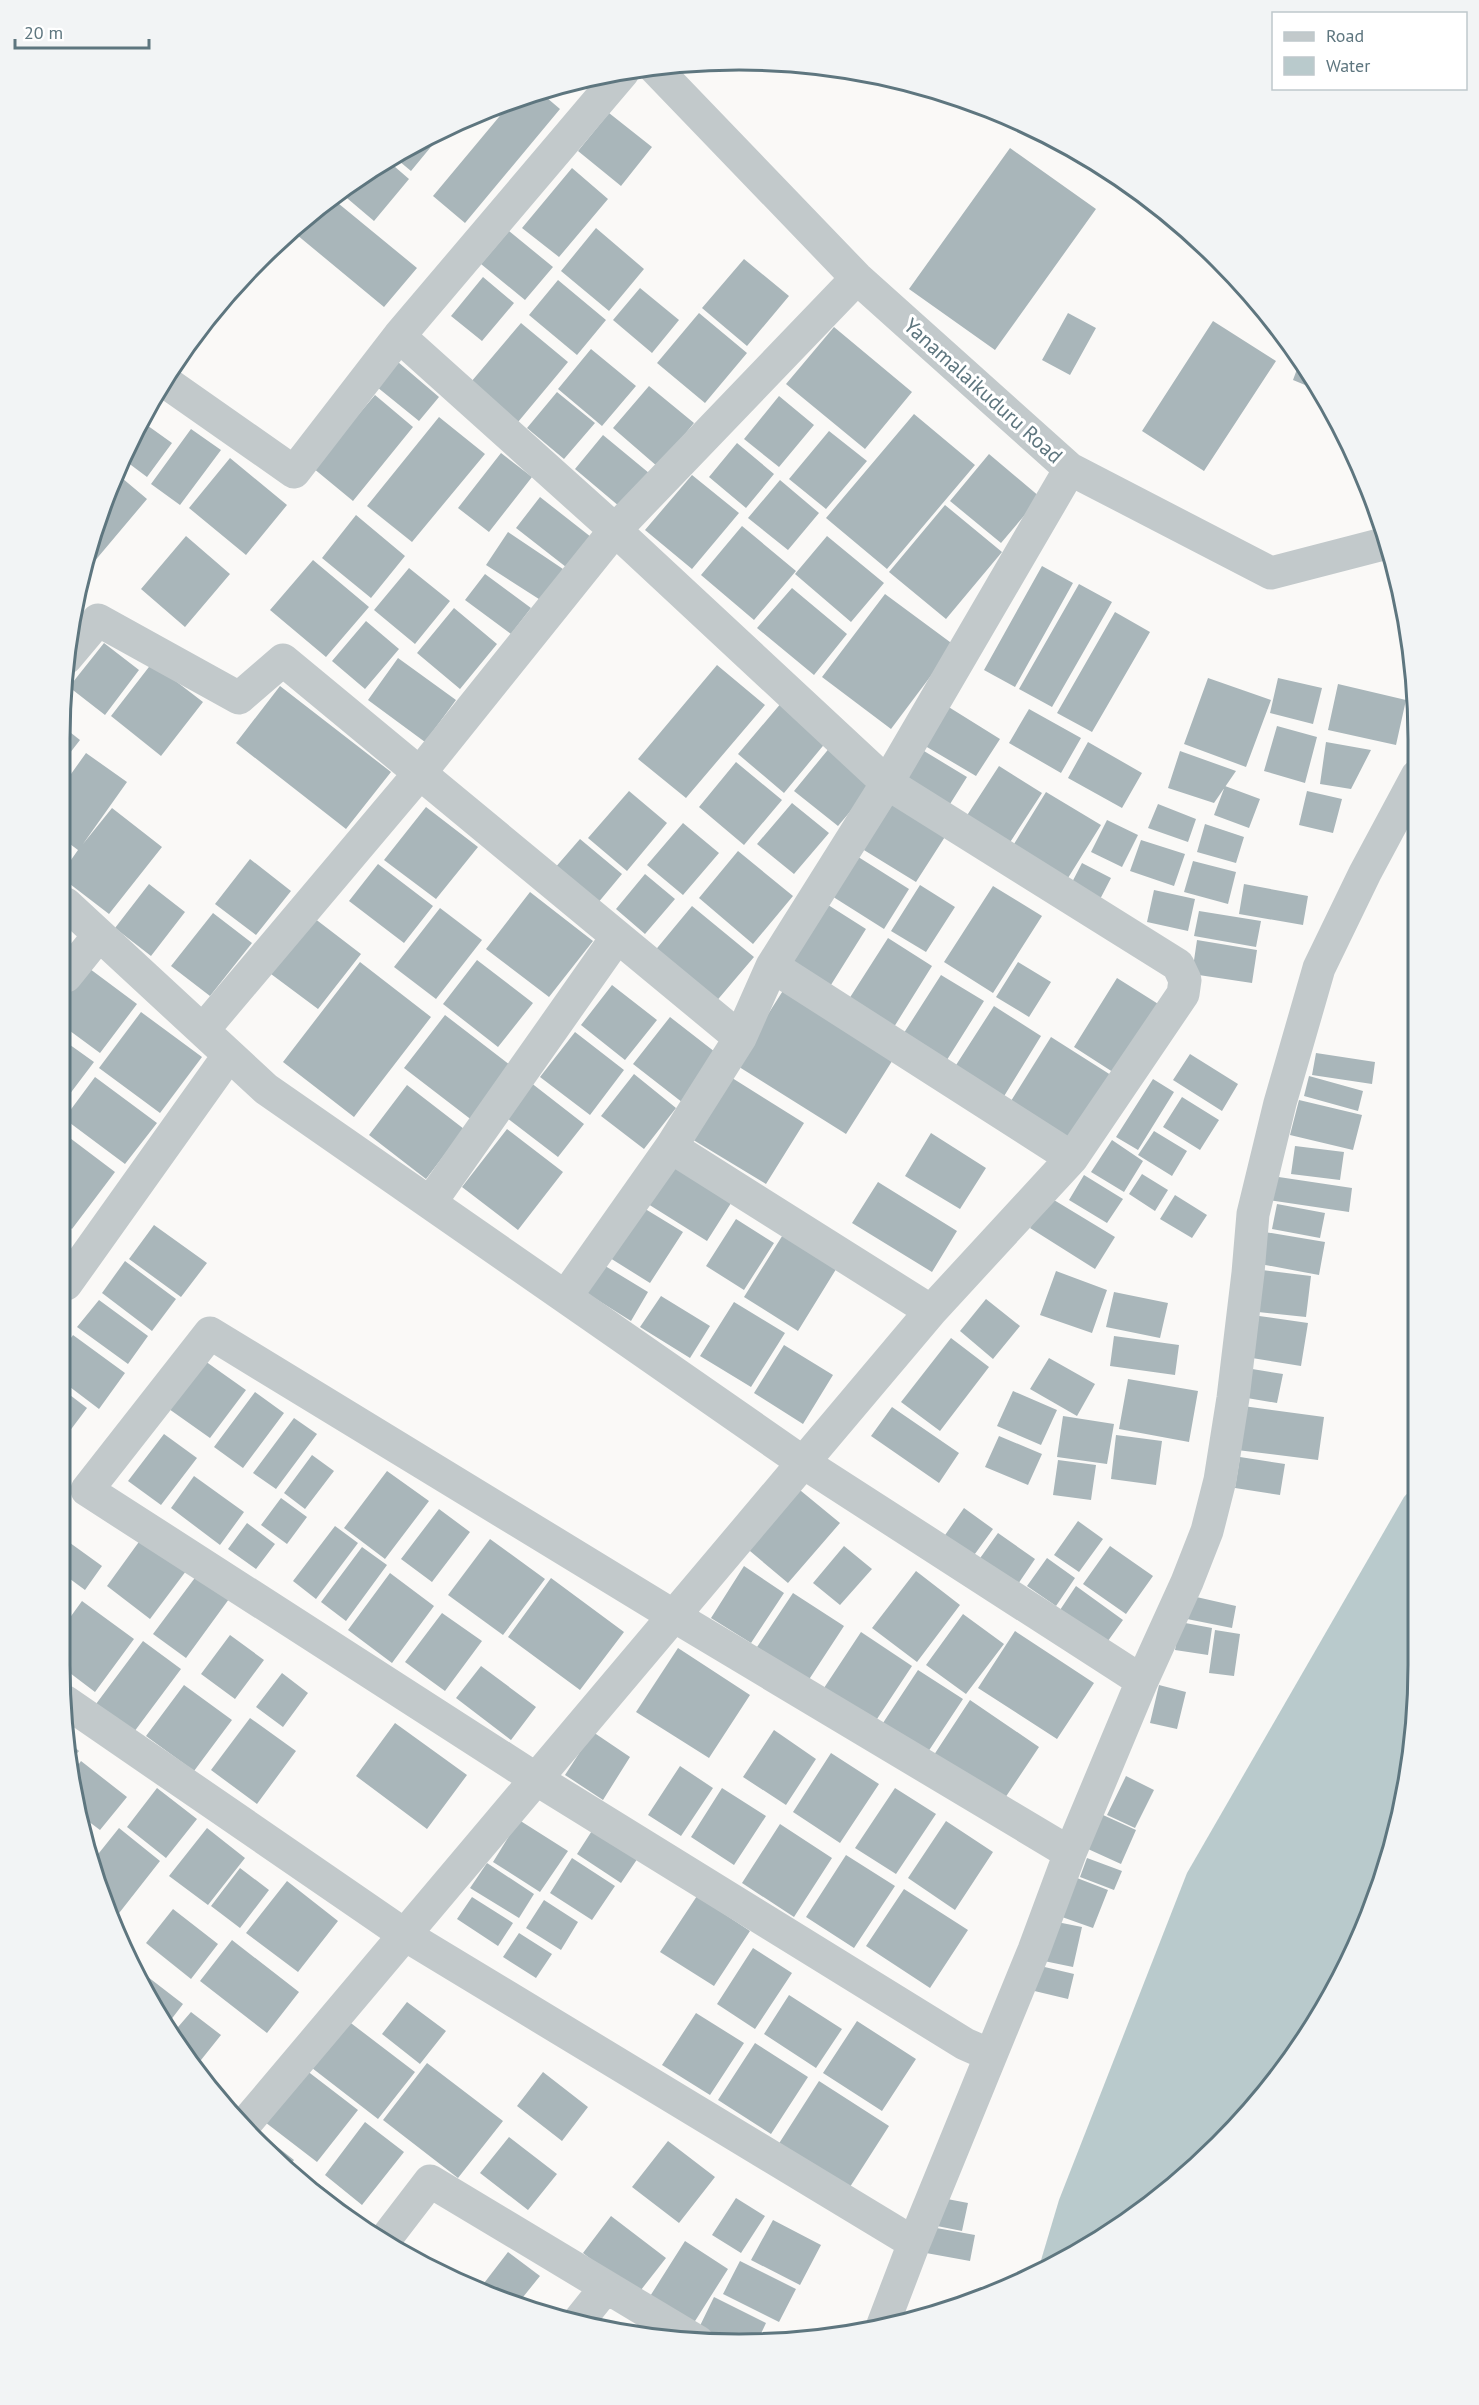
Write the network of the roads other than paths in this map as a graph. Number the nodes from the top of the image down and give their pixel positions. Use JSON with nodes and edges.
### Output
{"nodes":[{"id":1,"x":662,"y":75,"type":"edge"},
{"id":2,"x":614,"y":82,"type":"edge"},
{"id":3,"x":857,"y":278,"type":"junction"},
{"id":4,"x":399,"y":336,"type":"junction"},
{"id":5,"x":172,"y":386,"type":"edge"},
{"id":6,"x":1070,"y":469,"type":"junction"},
{"id":7,"x":615,"y":530,"type":"junction"},
{"id":8,"x":1379,"y":545,"type":"edge"},
{"id":9,"x":77,"y":645,"type":"edge"},
{"id":10,"x":419,"y":774,"type":"junction"},
{"id":11,"x":887,"y":783,"type":"junction"},
{"id":12,"x":1408,"y":793,"type":"edge"},
{"id":13,"x":70,"y":907,"type":"edge"},
{"id":14,"x":99,"y":935,"type":"junction"},
{"id":15,"x":617,"y":937,"type":"junction"},
{"id":16,"x":772,"y":966,"type":"junction"},
{"id":17,"x":70,"y":971,"type":"edge"},
{"id":18,"x":203,"y":1030,"type":"junction"},
{"id":19,"x":740,"y":1038,"type":"junction"},
{"id":20,"x":229,"y":1055,"type":"junction"},
{"id":21,"x":671,"y":1147,"type":"junction"},
{"id":22,"x":1072,"y":1158,"type":"junction"},
{"id":23,"x":430,"y":1203,"type":"junction"},
{"id":24,"x":70,"y":1278,"type":"edge"},
{"id":25,"x":566,"y":1296,"type":"junction"},
{"id":26,"x":932,"y":1311,"type":"junction"},
{"id":27,"x":804,"y":1463,"type":"junction"},
{"id":28,"x":674,"y":1616,"type":"junction"},
{"id":29,"x":1142,"y":1681,"type":"junction"},
{"id":30,"x":72,"y":1706,"type":"edge"},
{"id":31,"x":536,"y":1779,"type":"junction"},
{"id":32,"x":1070,"y":1852,"type":"junction"},
{"id":33,"x":405,"y":1935,"type":"junction"},
{"id":34,"x":990,"y":2055,"type":"junction"},
{"id":35,"x":249,"y":2120,"type":"edge"},
{"id":36,"x":389,"y":2235,"type":"edge"},
{"id":37,"x":914,"y":2242,"type":"junction"},
{"id":38,"x":606,"y":2287,"type":"junction"},
{"id":39,"x":583,"y":2316,"type":"edge"},
{"id":40,"x":885,"y":2318,"type":"edge"},
{"id":41,"x":681,"y":2332,"type":"edge"}],
"edges":[{"from":1,"to":3,"type":"street","name":"Yanamalaikuduru Road"},
{"from":2,"to":4,"type":"street"},
{"from":3,"to":6,"type":"street","name":"Yanamalaikuduru Road"},
{"from":3,"to":7,"type":"street"},
{"from":4,"to":5,"type":"street"},
{"from":4,"to":7,"type":"street"},
{"from":6,"to":8,"type":"street","name":"Yanamalaikuduru Road"},
{"from":6,"to":11,"type":"street"},
{"from":7,"to":10,"type":"street"},
{"from":7,"to":11,"type":"street"},
{"from":9,"to":10,"type":"street"},
{"from":10,"to":15,"type":"street"},
{"from":10,"to":18,"type":"street"},
{"from":11,"to":16,"type":"street"},
{"from":11,"to":22,"type":"street"},
{"from":12,"to":29,"type":"street"},
{"from":13,"to":14,"type":"street"},
{"from":14,"to":17,"type":"street"},
{"from":14,"to":18,"type":"street"},
{"from":15,"to":19,"type":"street"},
{"from":15,"to":23,"type":"street"},
{"from":16,"to":19,"type":"street"},
{"from":16,"to":22,"type":"street"},
{"from":18,"to":20,"type":"street"},
{"from":19,"to":21,"type":"street"},
{"from":20,"to":23,"type":"street"},
{"from":20,"to":24,"type":"street"},
{"from":21,"to":25,"type":"street"},
{"from":21,"to":26,"type":"street"},
{"from":22,"to":26,"type":"street"},
{"from":23,"to":25,"type":"street"},
{"from":25,"to":27,"type":"street"},
{"from":26,"to":27,"type":"street"},
{"from":27,"to":28,"type":"street"},
{"from":27,"to":29,"type":"street"},
{"from":28,"to":31,"type":"street"},
{"from":28,"to":31,"type":"street"},
{"from":28,"to":32,"type":"street"},
{"from":29,"to":32,"type":"street"},
{"from":30,"to":33,"type":"street"},
{"from":31,"to":33,"type":"street"},
{"from":31,"to":34,"type":"street"},
{"from":32,"to":34,"type":"street"},
{"from":33,"to":35,"type":"street"},
{"from":33,"to":37,"type":"street"},
{"from":34,"to":37,"type":"street"},
{"from":36,"to":38,"type":"street"},
{"from":37,"to":40,"type":"street"},
{"from":38,"to":39,"type":"street"},
{"from":38,"to":41,"type":"street"}]}
